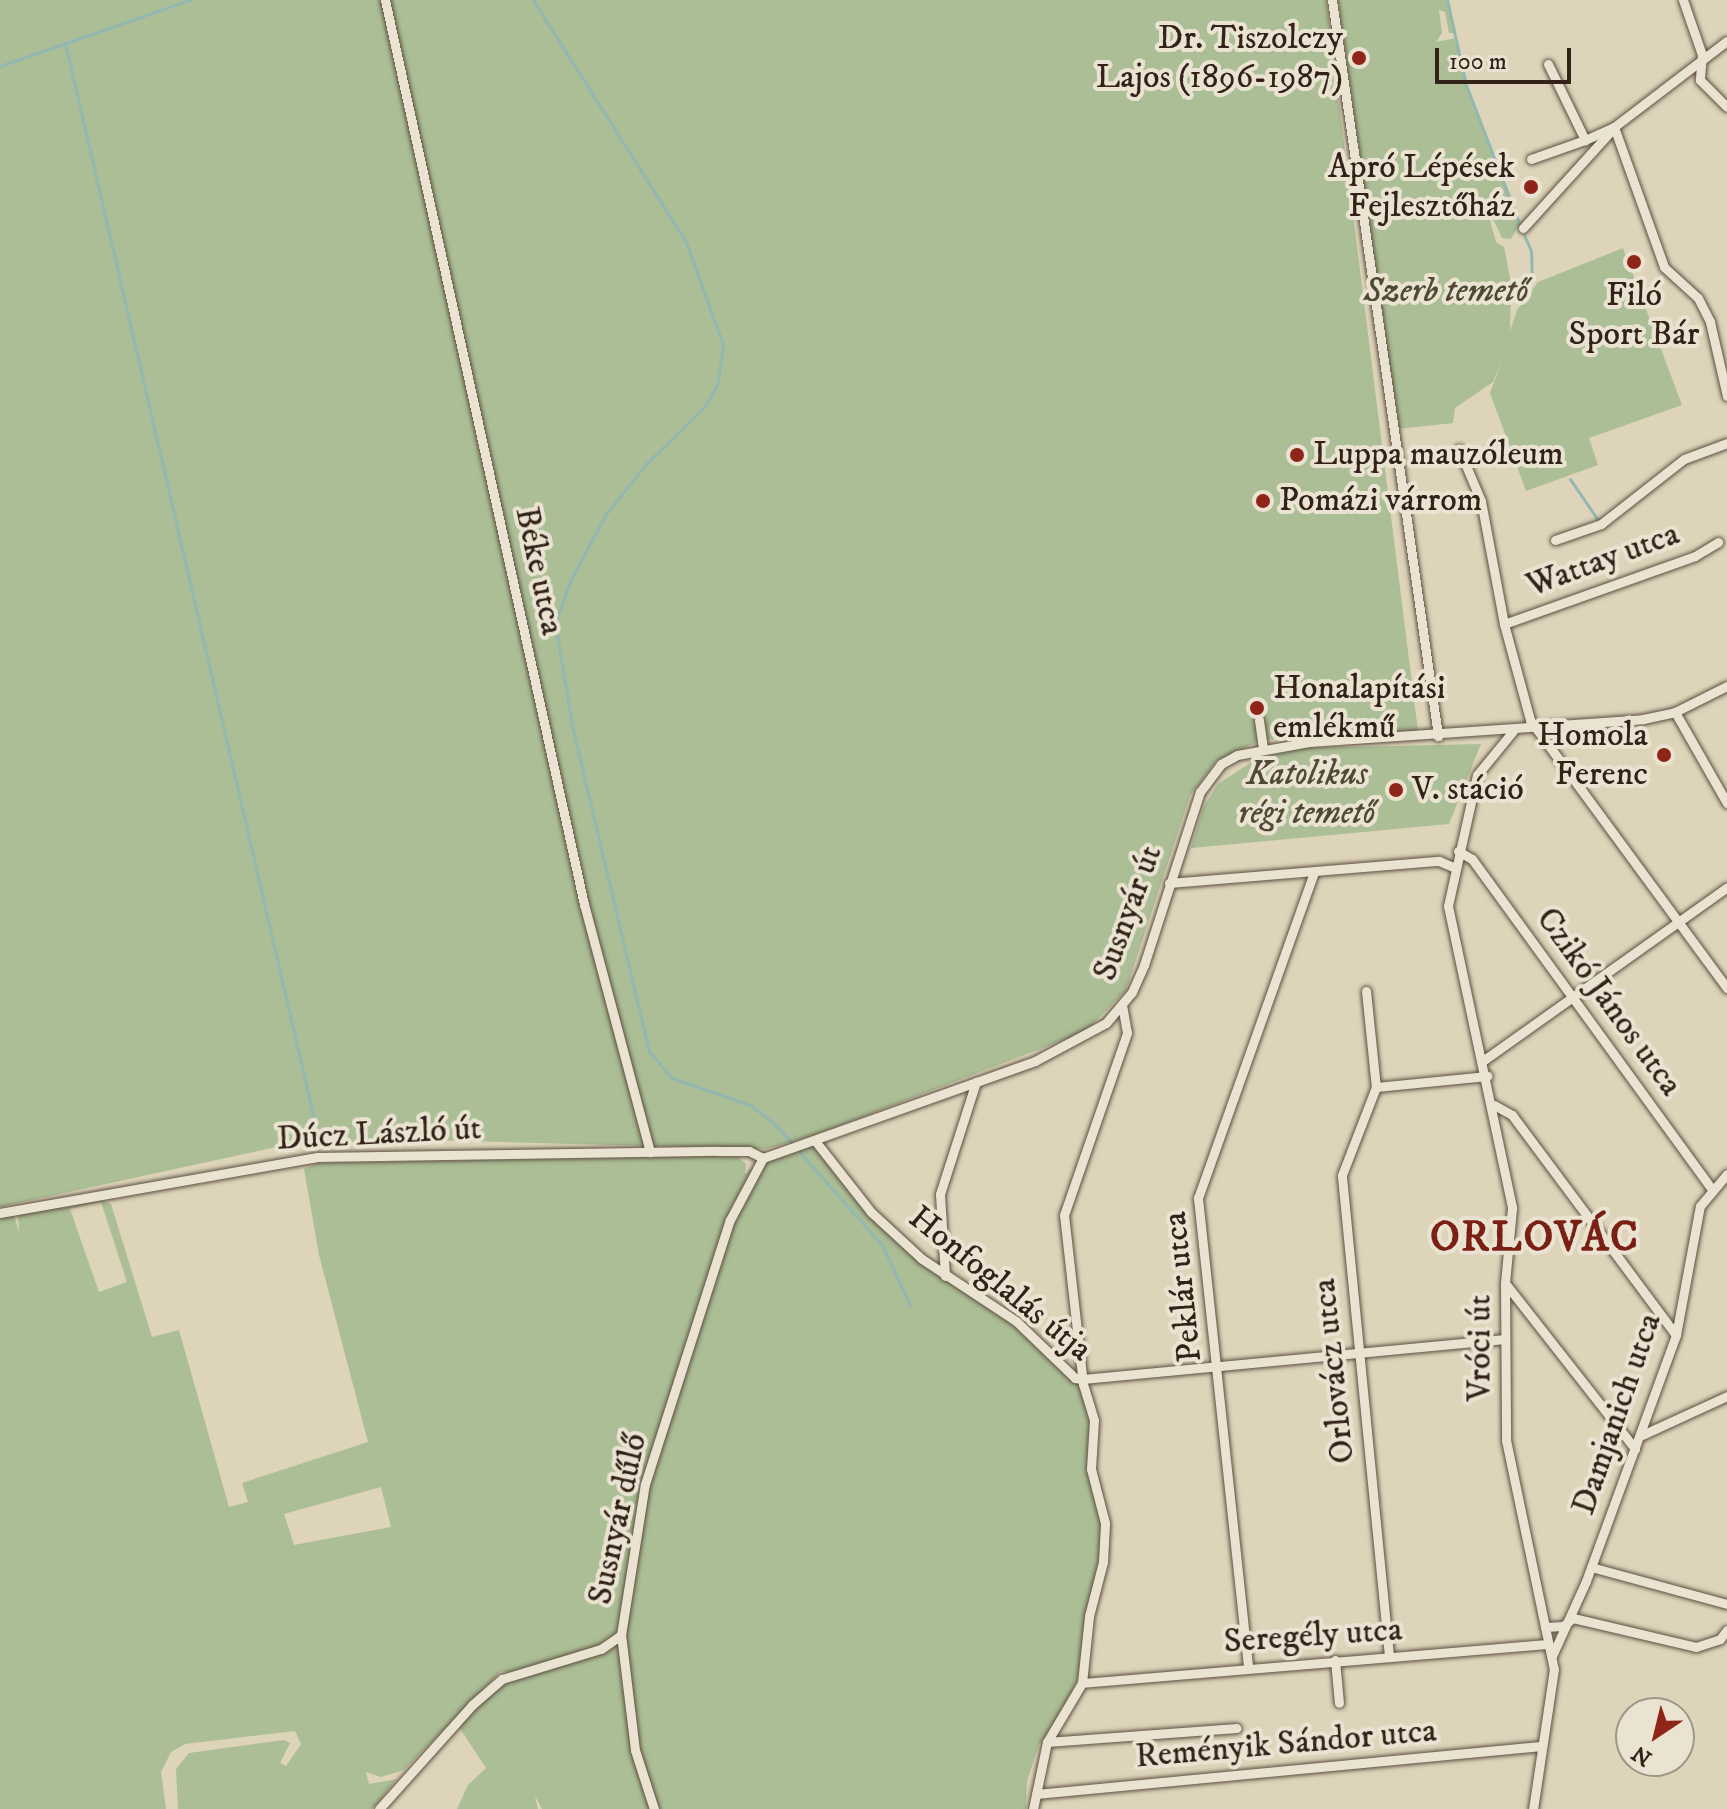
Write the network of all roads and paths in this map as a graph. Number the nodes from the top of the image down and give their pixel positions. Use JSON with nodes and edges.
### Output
{"nodes":[{"id":1,"x":385,"y":0,"type":"edge"},
{"id":2,"x":1332,"y":0,"type":"edge"},
{"id":3,"x":1683,"y":0,"type":"edge"},
{"id":4,"x":1727,"y":41,"type":"edge"},
{"id":5,"x":1702,"y":61,"type":"junction"},
{"id":6,"x":1548,"y":64,"type":"dead end"},
{"id":7,"x":1727,"y":107,"type":"edge"},
{"id":8,"x":1614,"y":127,"type":"junction"},
{"id":9,"x":1585,"y":140,"type":"junction"},
{"id":10,"x":1531,"y":159,"type":"dead end"},
{"id":11,"x":1523,"y":228,"type":"dead end"},
{"id":12,"x":1727,"y":396,"type":"edge"},
{"id":13,"x":1727,"y":443,"type":"edge"},
{"id":14,"x":1459,"y":449,"type":"dead end"},
{"id":15,"x":1555,"y":540,"type":"dead end"},
{"id":16,"x":1718,"y":542,"type":"dead end"},
{"id":17,"x":1504,"y":624,"type":"junction"},
{"id":18,"x":1727,"y":686,"type":"edge"},
{"id":19,"x":1675,"y":712,"type":"junction"},
{"id":20,"x":1259,"y":720,"type":"dead end"},
{"id":21,"x":1537,"y":729,"type":"junction"},
{"id":22,"x":1513,"y":731,"type":"junction"},
{"id":23,"x":1486,"y":732,"type":"junction"},
{"id":24,"x":1438,"y":736,"type":"junction"},
{"id":25,"x":1263,"y":749,"type":"junction"},
{"id":26,"x":1491,"y":752,"type":"junction"},
{"id":27,"x":1727,"y":803,"type":"edge"},
{"id":28,"x":1458,"y":851,"type":"junction"},
{"id":29,"x":1453,"y":867,"type":"junction"},
{"id":30,"x":1314,"y":873,"type":"junction"},
{"id":31,"x":1169,"y":883,"type":"junction"},
{"id":32,"x":1727,"y":887,"type":"edge"},
{"id":33,"x":1677,"y":921,"type":"junction"},
{"id":34,"x":1727,"y":988,"type":"edge"},
{"id":35,"x":1366,"y":991,"type":"dead end"},
{"id":36,"x":1574,"y":997,"type":"junction"},
{"id":37,"x":1122,"y":1006,"type":"junction"},
{"id":38,"x":1484,"y":1060,"type":"junction"},
{"id":39,"x":1487,"y":1076,"type":"junction"},
{"id":40,"x":976,"y":1082,"type":"junction"},
{"id":41,"x":1376,"y":1087,"type":"junction"},
{"id":42,"x":1494,"y":1105,"type":"junction"},
{"id":43,"x":816,"y":1142,"type":"junction"},
{"id":44,"x":650,"y":1152,"type":"junction"},
{"id":45,"x":763,"y":1158,"type":"junction"},
{"id":46,"x":1727,"y":1174,"type":"edge"},
{"id":47,"x":1712,"y":1189,"type":"junction"},
{"id":48,"x":0,"y":1213,"type":"edge"},
{"id":49,"x":945,"y":1276,"type":"junction"},
{"id":50,"x":1505,"y":1283,"type":"junction"},
{"id":51,"x":1676,"y":1335,"type":"junction"},
{"id":52,"x":1503,"y":1339,"type":"junction"},
{"id":53,"x":1079,"y":1348,"type":"junction"},
{"id":54,"x":1357,"y":1353,"type":"junction"},
{"id":55,"x":1062,"y":1363,"type":"junction"},
{"id":56,"x":1217,"y":1368,"type":"junction"},
{"id":57,"x":1082,"y":1379,"type":"junction"},
{"id":58,"x":1727,"y":1396,"type":"edge"},
{"id":59,"x":1642,"y":1435,"type":"junction"},
{"id":60,"x":1635,"y":1449,"type":"junction"},
{"id":61,"x":1591,"y":1567,"type":"junction"},
{"id":62,"x":1727,"y":1604,"type":"edge"},
{"id":63,"x":1563,"y":1626,"type":"junction"},
{"id":64,"x":1545,"y":1627,"type":"junction"},
{"id":65,"x":1727,"y":1630,"type":"edge"},
{"id":66,"x":621,"y":1635,"type":"junction"},
{"id":67,"x":1548,"y":1644,"type":"junction"},
{"id":68,"x":1389,"y":1656,"type":"junction"},
{"id":69,"x":1552,"y":1656,"type":"junction"},
{"id":70,"x":1335,"y":1660,"type":"junction"},
{"id":71,"x":1248,"y":1666,"type":"junction"},
{"id":72,"x":1082,"y":1683,"type":"junction"},
{"id":73,"x":1339,"y":1703,"type":"dead end"},
{"id":74,"x":1236,"y":1728,"type":"dead end"},
{"id":75,"x":1047,"y":1742,"type":"junction"},
{"id":76,"x":1541,"y":1746,"type":"junction"},
{"id":77,"x":1036,"y":1794,"type":"junction"},
{"id":78,"x":379,"y":1809,"type":"edge"},
{"id":79,"x":654,"y":1809,"type":"edge"},
{"id":80,"x":1033,"y":1809,"type":"edge"},
{"id":81,"x":1533,"y":1809,"type":"edge"}],
"edges":[{"from":1,"to":44,"type":"street","name":"Béke utca"},
{"from":2,"to":24,"type":"street"},
{"from":3,"to":5,"type":"street"},
{"from":4,"to":5,"type":"street"},
{"from":5,"to":7,"type":"street"},
{"from":5,"to":8,"type":"street"},
{"from":6,"to":9,"type":"street"},
{"from":8,"to":9,"type":"street"},
{"from":8,"to":11,"type":"street"},
{"from":8,"to":12,"type":"street"},
{"from":9,"to":10,"type":"street"},
{"from":13,"to":15,"type":"street"},
{"from":14,"to":17,"type":"street"},
{"from":16,"to":17,"type":"street","name":"Wattay utca"},
{"from":17,"to":21,"type":"street"},
{"from":18,"to":19,"type":"street","name":"Susnyár út"},
{"from":19,"to":21,"type":"street","name":"Susnyár út"},
{"from":19,"to":27,"type":"street"},
{"from":20,"to":25,"type":"street"},
{"from":21,"to":22,"type":"street","name":"Susnyár út"},
{"from":21,"to":33,"type":"street"},
{"from":22,"to":23,"type":"street","name":"Susnyár út"},
{"from":22,"to":26,"type":"street","name":"Vróci út"},
{"from":23,"to":24,"type":"street","name":"Susnyár út"},
{"from":23,"to":26,"type":"street"},
{"from":24,"to":25,"type":"street","name":"Susnyár út"},
{"from":25,"to":31,"type":"street","name":"Susnyár út"},
{"from":26,"to":28,"type":"street","name":"Vróci út"},
{"from":28,"to":29,"type":"street","name":"Vróci út"},
{"from":28,"to":36,"type":"street","name":"Czikó János utca"},
{"from":29,"to":30,"type":"street"},
{"from":29,"to":38,"type":"street","name":"Vróci út"},
{"from":30,"to":31,"type":"street"},
{"from":30,"to":56,"type":"street","name":"Peklár utca"},
{"from":31,"to":37,"type":"street","name":"Susnyár út"},
{"from":32,"to":33,"type":"street"},
{"from":33,"to":34,"type":"street"},
{"from":33,"to":36,"type":"street"},
{"from":35,"to":41,"type":"street","name":"Orlovácz utca"},
{"from":36,"to":38,"type":"street"},
{"from":36,"to":47,"type":"street","name":"Czikó János utca"},
{"from":37,"to":40,"type":"street","name":"Susnyár út"},
{"from":37,"to":53,"type":"street"},
{"from":38,"to":39,"type":"street","name":"Vróci út"},
{"from":39,"to":41,"type":"street"},
{"from":39,"to":42,"type":"street","name":"Vróci út"},
{"from":40,"to":43,"type":"street","name":"Susnyár út"},
{"from":40,"to":49,"type":"street"},
{"from":41,"to":54,"type":"street","name":"Orlovácz utca"},
{"from":42,"to":50,"type":"street","name":"Vróci út"},
{"from":42,"to":51,"type":"street"},
{"from":43,"to":45,"type":"street","name":"Susnyár út"},
{"from":43,"to":49,"type":"street","name":"Honfoglalás útja"},
{"from":44,"to":45,"type":"street","name":"Dúcz László út"},
{"from":44,"to":48,"type":"street","name":"Dúcz László út"},
{"from":45,"to":66,"type":"street","name":"Susnyár dűlő"},
{"from":46,"to":47,"type":"street","name":"Damjanich utca"},
{"from":47,"to":51,"type":"street","name":"Damjanich utca"},
{"from":49,"to":55,"type":"street","name":"Honfoglalás útja"},
{"from":50,"to":52,"type":"street","name":"Vróci út"},
{"from":50,"to":60,"type":"street"},
{"from":51,"to":59,"type":"street","name":"Damjanich utca"},
{"from":52,"to":54,"type":"street"},
{"from":52,"to":64,"type":"street","name":"Vróci út"},
{"from":53,"to":55,"type":"street"},
{"from":53,"to":57,"type":"street"},
{"from":54,"to":56,"type":"street"},
{"from":54,"to":68,"type":"street","name":"Orlovácz utca"},
{"from":55,"to":57,"type":"street","name":"Honfoglalás útja"},
{"from":56,"to":57,"type":"street"},
{"from":56,"to":71,"type":"street","name":"Peklár utca"},
{"from":57,"to":72,"type":"street","name":"Honfoglalás útja"},
{"from":58,"to":59,"type":"street"},
{"from":59,"to":60,"type":"street","name":"Damjanich utca"},
{"from":60,"to":61,"type":"street","name":"Damjanich utca"},
{"from":61,"to":62,"type":"street"},
{"from":61,"to":63,"type":"street","name":"Damjanich utca"},
{"from":63,"to":64,"type":"street"},
{"from":63,"to":65,"type":"street"},
{"from":63,"to":69,"type":"street","name":"Damjanich utca"},
{"from":64,"to":67,"type":"street","name":"Vróci út"},
{"from":66,"to":78,"type":"street"},
{"from":66,"to":79,"type":"street","name":"Susnyár dűlő"},
{"from":67,"to":68,"type":"street","name":"Seregély utca"},
{"from":67,"to":69,"type":"street","name":"Vróci út"},
{"from":68,"to":70,"type":"street","name":"Seregély utca"},
{"from":69,"to":76,"type":"street","name":"Vróci út"},
{"from":70,"to":71,"type":"street","name":"Seregély utca"},
{"from":70,"to":73,"type":"street"},
{"from":71,"to":72,"type":"street","name":"Seregély utca"},
{"from":72,"to":75,"type":"street","name":"Honfoglalás útja"},
{"from":74,"to":75,"type":"street"},
{"from":75,"to":77,"type":"street","name":"Honfoglalás útja"},
{"from":76,"to":77,"type":"street","name":"Reményik Sándor utca"},
{"from":76,"to":81,"type":"street","name":"Vróci út"},
{"from":77,"to":80,"type":"street","name":"Honfoglalás útja"}]}
